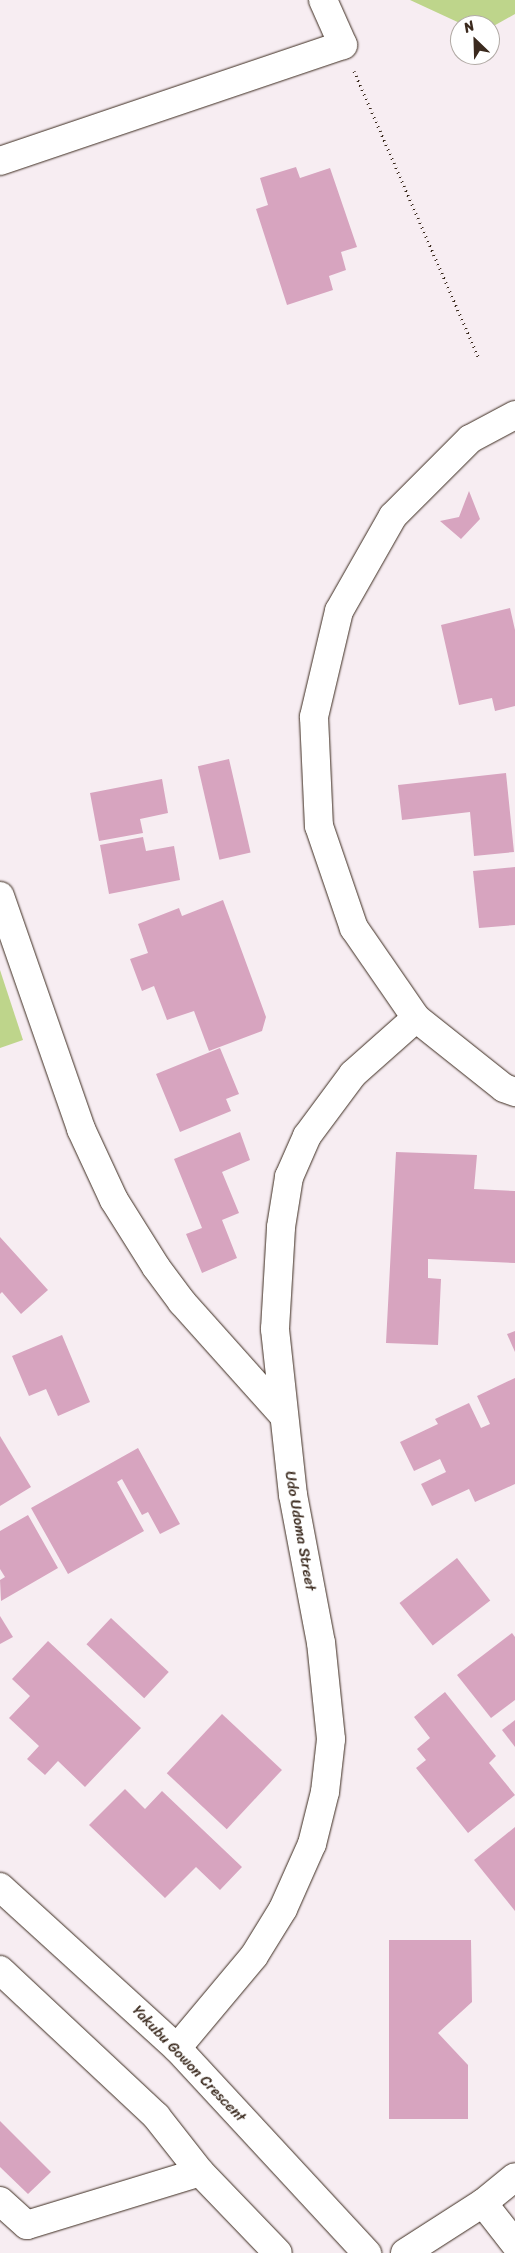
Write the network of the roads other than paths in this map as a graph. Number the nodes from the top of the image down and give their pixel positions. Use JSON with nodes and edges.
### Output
{"nodes":[{"id":1,"x":323,"y":0,"type":"edge"},
{"id":2,"x":0,"y":161,"type":"edge"},
{"id":3,"x":515,"y":415,"type":"edge"},
{"id":4,"x":0,"y":896,"type":"edge"},
{"id":5,"x":416,"y":1018,"type":"junction"},
{"id":6,"x":515,"y":1092,"type":"edge"},
{"id":7,"x":282,"y":1414,"type":"junction"},
{"id":8,"x":0,"y":1887,"type":"edge"},
{"id":9,"x":0,"y":1970,"type":"edge"},
{"id":10,"x":177,"y":2048,"type":"junction"},
{"id":11,"x":200,"y":2172,"type":"junction"},
{"id":12,"x":515,"y":2177,"type":"edge"},
{"id":13,"x":0,"y":2201,"type":"edge"},
{"id":14,"x":483,"y":2203,"type":"junction"},
{"id":15,"x":515,"y":2244,"type":"edge"},
{"id":16,"x":278,"y":2253,"type":"edge"},
{"id":17,"x":367,"y":2253,"type":"edge"},
{"id":18,"x":405,"y":2253,"type":"edge"}],
"edges":[{"from":1,"to":2,"type":"street"},
{"from":3,"to":5,"type":"street"},
{"from":4,"to":7,"type":"street"},
{"from":5,"to":6,"type":"street"},
{"from":5,"to":7,"type":"street","name":"Udo Udoma Street"},
{"from":7,"to":10,"type":"street","name":"Udo Udoma Street"},
{"from":8,"to":10,"type":"street","name":"Yakubu Gowon Crescent"},
{"from":9,"to":11,"type":"street"},
{"from":10,"to":17,"type":"street","name":"Yakubu Gowon Crescent"},
{"from":11,"to":13,"type":"street"},
{"from":11,"to":16,"type":"street"},
{"from":12,"to":14,"type":"street"},
{"from":14,"to":15,"type":"street"},
{"from":14,"to":18,"type":"street"}]}
